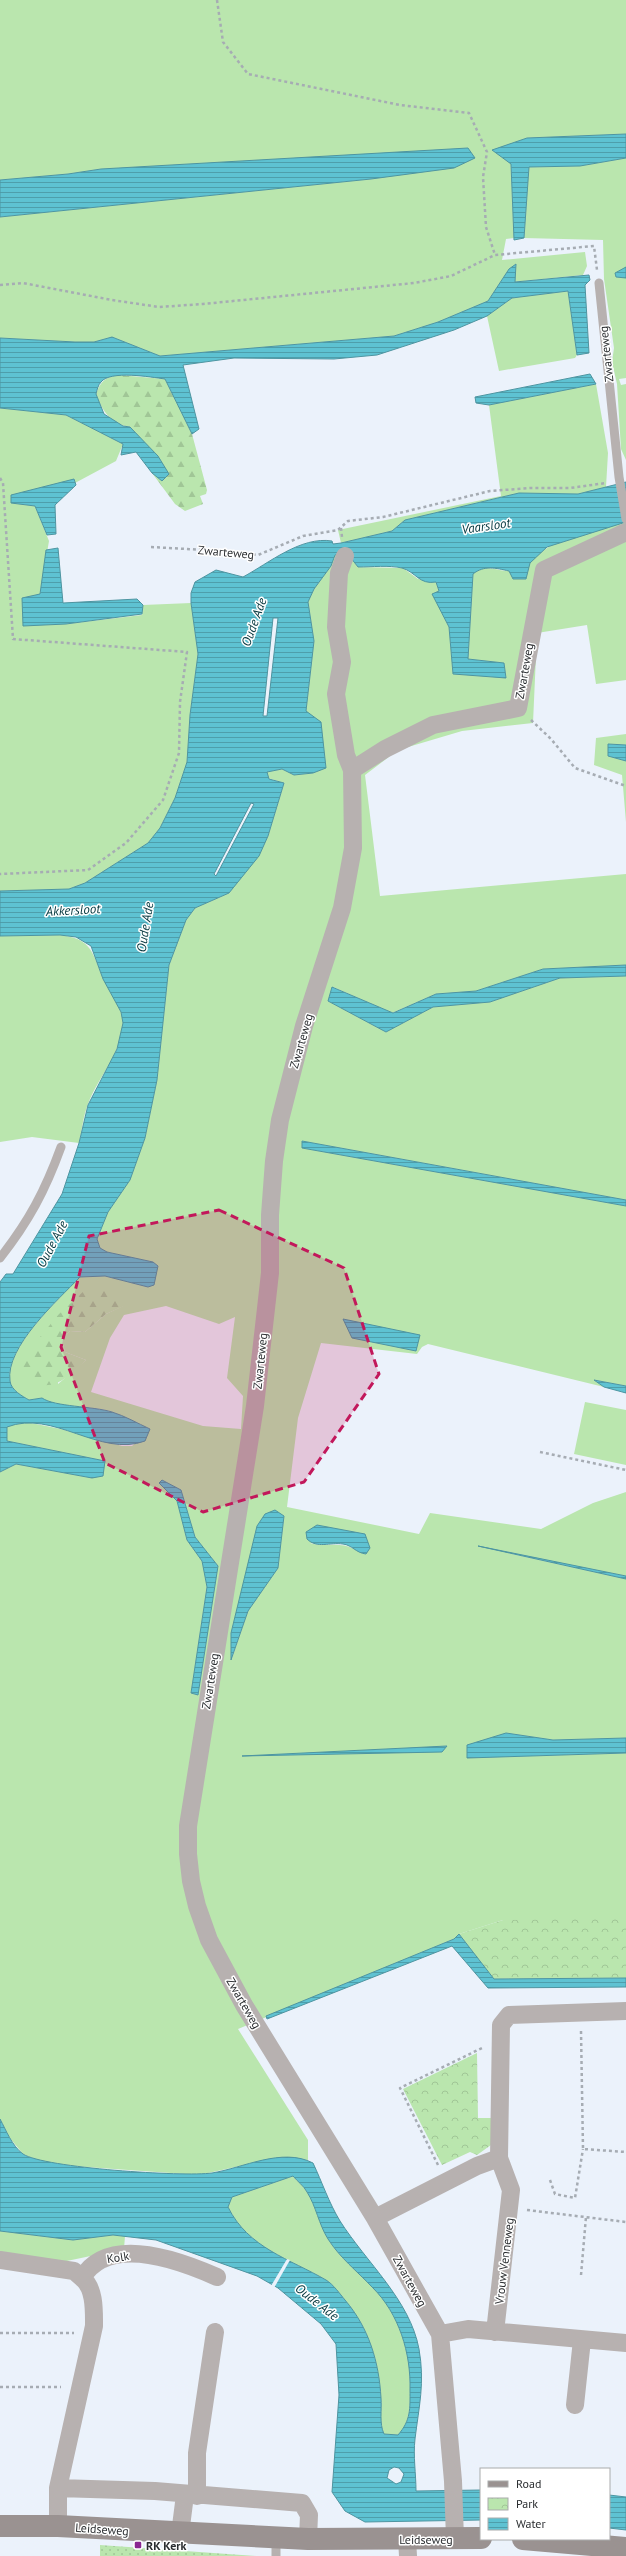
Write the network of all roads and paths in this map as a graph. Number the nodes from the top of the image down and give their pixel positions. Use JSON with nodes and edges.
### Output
{"nodes":[{"id":1,"x":217,"y":0,"type":"edge"},
{"id":2,"x":495,"y":255,"type":"junction"},
{"id":3,"x":599,"y":283,"type":"joint"},
{"id":4,"x":0,"y":285,"type":"edge"},
{"id":5,"x":619,"y":477,"type":"junction"},
{"id":6,"x":0,"y":478,"type":"edge"},
{"id":7,"x":626,"y":519,"type":"edge"},
{"id":8,"x":340,"y":528,"type":"junction"},
{"id":9,"x":626,"y":532,"type":"edge"},
{"id":10,"x":342,"y":533,"type":"dead end"},
{"id":11,"x":151,"y":547,"type":"dead end"},
{"id":12,"x":345,"y":556,"type":"dead end"},
{"id":13,"x":518,"y":708,"type":"junction"},
{"id":14,"x":352,"y":770,"type":"junction"},
{"id":15,"x":626,"y":786,"type":"edge"},
{"id":16,"x":0,"y":874,"type":"edge"},
{"id":17,"x":62,"y":1147,"type":"dead end"},
{"id":18,"x":0,"y":1258,"type":"edge"},
{"id":19,"x":540,"y":1452,"type":"dead end"},
{"id":20,"x":626,"y":1470,"type":"edge"},
{"id":21,"x":581,"y":2012,"type":"junction"},
{"id":22,"x":626,"y":2012,"type":"edge"},
{"id":23,"x":501,"y":2038,"type":"junction"},
{"id":24,"x":583,"y":2149,"type":"junction"},
{"id":25,"x":626,"y":2152,"type":"edge"},
{"id":26,"x":500,"y":2158,"type":"junction"},
{"id":27,"x":550,"y":2180,"type":"dead end"},
{"id":28,"x":446,"y":2181,"type":"junction"},
{"id":29,"x":511,"y":2208,"type":"junction"},
{"id":30,"x":586,"y":2217,"type":"junction"},
{"id":31,"x":375,"y":2218,"type":"junction"},
{"id":32,"x":626,"y":2222,"type":"edge"},
{"id":33,"x":0,"y":2260,"type":"edge"},
{"id":34,"x":581,"y":2275,"type":"dead end"},
{"id":35,"x":217,"y":2277,"type":"dead end"},
{"id":36,"x":82,"y":2278,"type":"junction"},
{"id":37,"x":215,"y":2332,"type":"dead end"},
{"id":38,"x":496,"y":2332,"type":"junction"},
{"id":39,"x":0,"y":2333,"type":"edge"},
{"id":40,"x":92,"y":2333,"type":"junction"},
{"id":41,"x":440,"y":2334,"type":"junction"},
{"id":42,"x":582,"y":2340,"type":"junction"},
{"id":43,"x":626,"y":2343,"type":"edge"},
{"id":44,"x":0,"y":2387,"type":"edge"},
{"id":45,"x":81,"y":2387,"type":"junction"},
{"id":46,"x":575,"y":2405,"type":"dead end"},
{"id":47,"x":58,"y":2488,"type":"junction"},
{"id":48,"x":191,"y":2495,"type":"junction"},
{"id":49,"x":0,"y":2526,"type":"edge"},
{"id":50,"x":58,"y":2526,"type":"junction"},
{"id":51,"x":180,"y":2534,"type":"junction"},
{"id":52,"x":455,"y":2534,"type":"junction"},
{"id":53,"x":480,"y":2538,"type":"edge"},
{"id":54,"x":308,"y":2539,"type":"junction"},
{"id":55,"x":534,"y":2540,"type":"edge"},
{"id":56,"x":276,"y":2547,"type":"edge"},
{"id":57,"x":407,"y":2547,"type":"edge"},
{"id":58,"x":626,"y":2548,"type":"edge"},
{"id":59,"x":625,"y":2556,"type":"edge"}],
"edges":[{"from":1,"to":2,"type":"path"},
{"from":2,"to":3,"type":"path"},
{"from":2,"to":4,"type":"path"},
{"from":3,"to":5,"type":"lane","name":"Zwarteweg"},
{"from":5,"to":7,"type":"lane","name":"Zwarteweg"},
{"from":5,"to":8,"type":"path","name":"Zwarteweg"},
{"from":6,"to":16,"type":"path"},
{"from":8,"to":10,"type":"path"},
{"from":8,"to":11,"type":"path","name":"Zwarteweg"},
{"from":9,"to":13,"type":"street","name":"Zwarteweg"},
{"from":12,"to":14,"type":"street","name":"Zwarteweg"},
{"from":13,"to":14,"type":"street","name":"Zwarteweg"},
{"from":13,"to":15,"type":"path"},
{"from":14,"to":31,"type":"street","name":"Zwarteweg"},
{"from":17,"to":18,"type":"lane"},
{"from":19,"to":20,"type":"path"},
{"from":21,"to":22,"type":"street","name":"Vrouw Venneweg"},
{"from":21,"to":23,"type":"street","name":"Vrouw Venneweg"},
{"from":21,"to":24,"type":"path"},
{"from":23,"to":26,"type":"street","name":"Vrouw Venneweg"},
{"from":23,"to":28,"type":"path"},
{"from":24,"to":25,"type":"path"},
{"from":24,"to":27,"type":"path"},
{"from":26,"to":28,"type":"street"},
{"from":26,"to":29,"type":"street","name":"Vrouw Venneweg"},
{"from":28,"to":31,"type":"street"},
{"from":29,"to":30,"type":"path"},
{"from":29,"to":38,"type":"street","name":"Vrouw Venneweg"},
{"from":30,"to":32,"type":"path"},
{"from":30,"to":34,"type":"path"},
{"from":31,"to":41,"type":"street","name":"Zwarteweg"},
{"from":33,"to":36,"type":"street"},
{"from":35,"to":36,"type":"street","name":"Kolk"},
{"from":36,"to":40,"type":"street"},
{"from":37,"to":48,"type":"street"},
{"from":38,"to":41,"type":"street"},
{"from":38,"to":42,"type":"street"},
{"from":39,"to":40,"type":"path"},
{"from":40,"to":45,"type":"street"},
{"from":41,"to":52,"type":"street","name":"Zwarteweg"},
{"from":42,"to":43,"type":"street"},
{"from":42,"to":46,"type":"street"},
{"from":44,"to":45,"type":"path"},
{"from":45,"to":47,"type":"street"},
{"from":47,"to":48,"type":"street"},
{"from":47,"to":50,"type":"street"},
{"from":48,"to":51,"type":"street"},
{"from":48,"to":54,"type":"street"},
{"from":49,"to":50,"type":"street","name":"Leidseweg"},
{"from":50,"to":51,"type":"street","name":"Leidseweg"},
{"from":51,"to":56,"type":"street","name":"Leidseweg"},
{"from":52,"to":53,"type":"street","name":"Leidseweg"},
{"from":52,"to":57,"type":"street","name":"Leidseweg"},
{"from":54,"to":56,"type":"street","name":"Leidseweg"},
{"from":54,"to":57,"type":"street","name":"Leidseweg"},
{"from":55,"to":58,"type":"street"},
{"from":58,"to":59,"type":"lane"}]}
